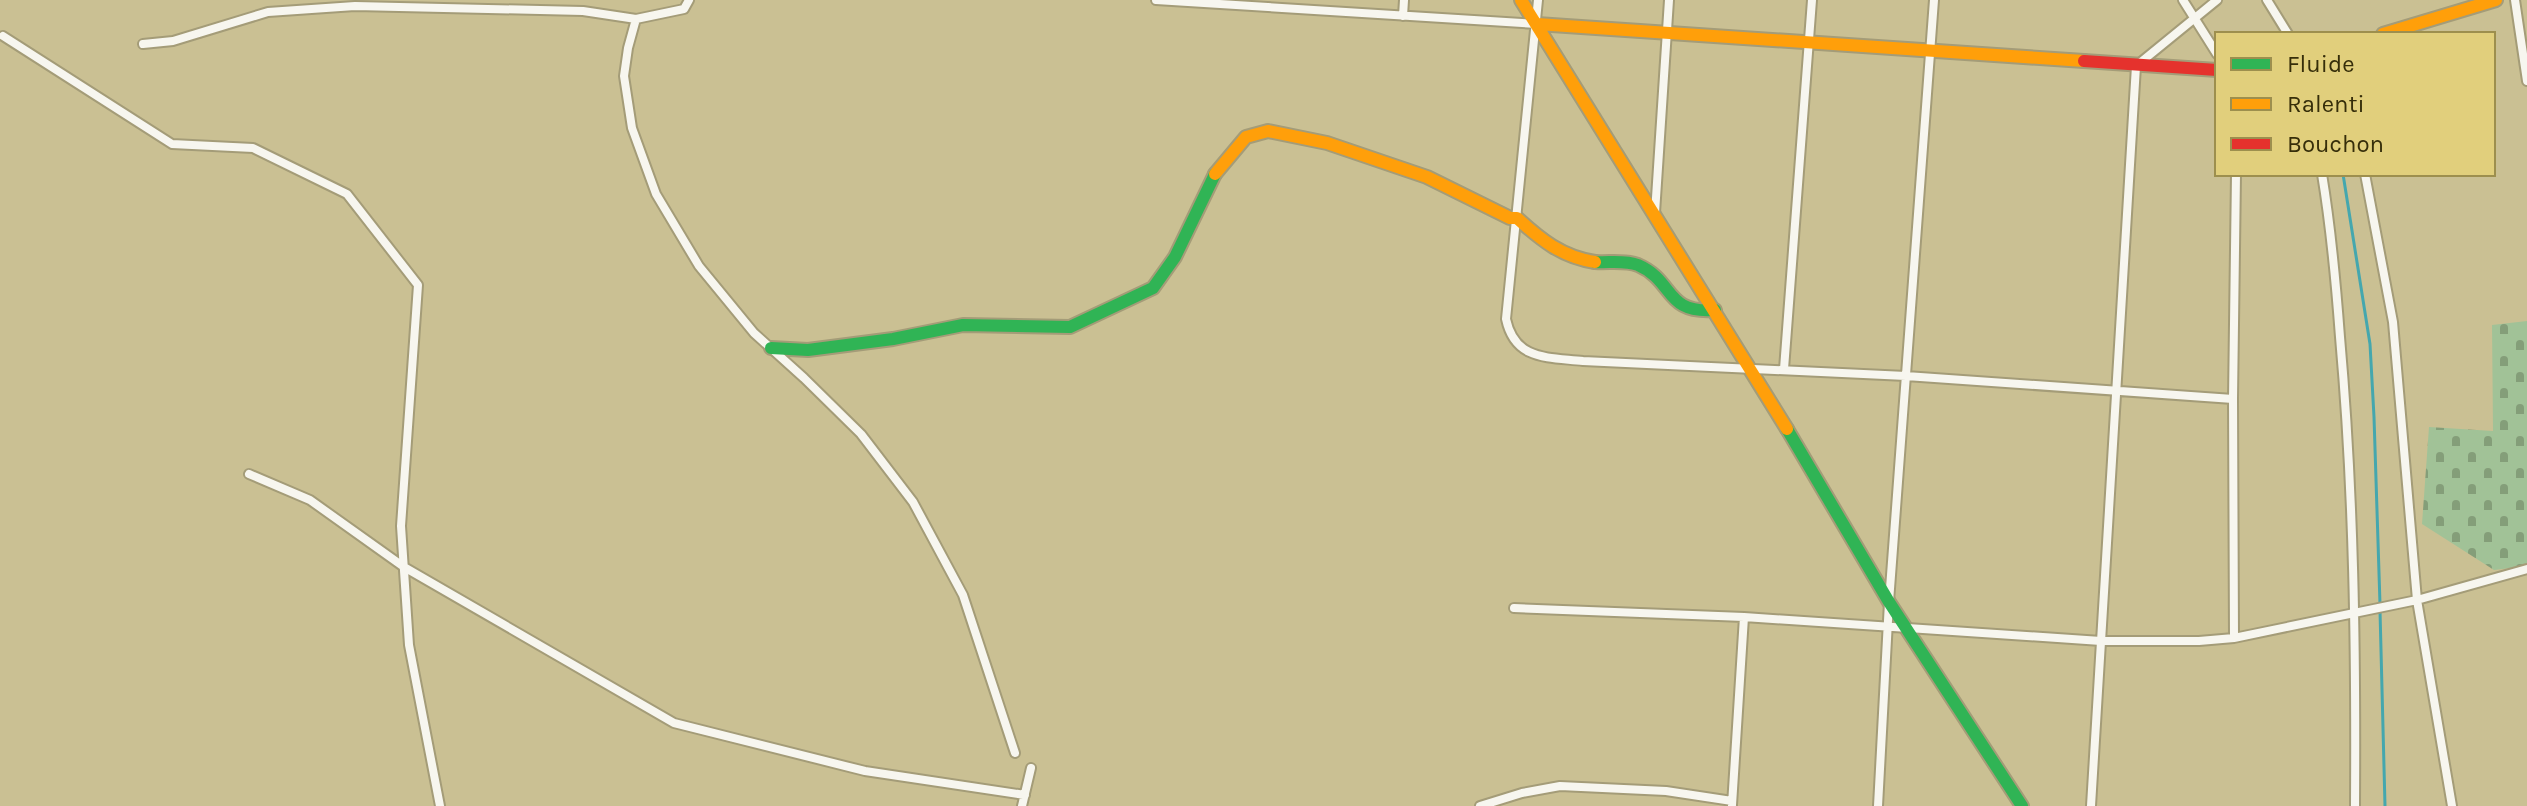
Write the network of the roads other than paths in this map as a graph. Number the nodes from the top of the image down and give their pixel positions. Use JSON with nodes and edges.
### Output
{"nodes":[{"id":1,"x":689,"y":0,"type":"edge"},
{"id":2,"x":1156,"y":0,"type":"edge"},
{"id":3,"x":1404,"y":0,"type":"edge"},
{"id":4,"x":1521,"y":0,"type":"edge"},
{"id":5,"x":1538,"y":0,"type":"edge"},
{"id":6,"x":1669,"y":0,"type":"edge"},
{"id":7,"x":1812,"y":0,"type":"edge"},
{"id":8,"x":1934,"y":0,"type":"edge"},
{"id":9,"x":2183,"y":0,"type":"edge"},
{"id":10,"x":2217,"y":0,"type":"edge"},
{"id":11,"x":2267,"y":0,"type":"edge"},
{"id":12,"x":2496,"y":0,"type":"edge"},
{"id":13,"x":2515,"y":0,"type":"edge"},
{"id":14,"x":1268,"y":4,"type":"edge"},
{"id":15,"x":1403,"y":16,"type":"junction"},
{"id":16,"x":2194,"y":17,"type":"junction"},
{"id":17,"x":636,"y":19,"type":"junction"},
{"id":18,"x":1537,"y":24,"type":"junction"},
{"id":19,"x":2287,"y":32,"type":"edge"},
{"id":20,"x":2390,"y":32,"type":"edge"},
{"id":21,"x":1666,"y":33,"type":"junction"},
{"id":22,"x":3,"y":36,"type":"dead end"},
{"id":23,"x":1810,"y":43,"type":"junction"},
{"id":24,"x":143,"y":44,"type":"dead end"},
{"id":25,"x":2215,"y":51,"type":"edge"},
{"id":26,"x":1931,"y":52,"type":"junction"},
{"id":27,"x":2136,"y":66,"type":"junction"},
{"id":28,"x":2215,"y":70,"type":"edge"},
{"id":29,"x":2527,"y":81,"type":"edge"},
{"id":30,"x":2236,"y":176,"type":"edge"},
{"id":31,"x":2322,"y":176,"type":"edge"},
{"id":32,"x":2365,"y":176,"type":"edge"},
{"id":33,"x":1654,"y":214,"type":"junction"},
{"id":34,"x":1517,"y":218,"type":"junction"},
{"id":35,"x":1715,"y":310,"type":"junction"},
{"id":36,"x":771,"y":348,"type":"junction"},
{"id":37,"x":1752,"y":369,"type":"junction"},
{"id":38,"x":1784,"y":369,"type":"junction"},
{"id":39,"x":1906,"y":376,"type":"junction"},
{"id":40,"x":2115,"y":389,"type":"junction"},
{"id":41,"x":2233,"y":399,"type":"junction"},
{"id":42,"x":249,"y":474,"type":"dead end"},
{"id":43,"x":404,"y":567,"type":"junction"},
{"id":44,"x":2527,"y":569,"type":"edge"},
{"id":45,"x":2417,"y":600,"type":"junction"},
{"id":46,"x":1889,"y":602,"type":"junction"},
{"id":47,"x":1514,"y":608,"type":"dead end"},
{"id":48,"x":2356,"y":613,"type":"junction"},
{"id":49,"x":1744,"y":617,"type":"junction"},
{"id":50,"x":1889,"y":625,"type":"junction"},
{"id":51,"x":1905,"y":627,"type":"junction"},
{"id":52,"x":2234,"y":638,"type":"junction"},
{"id":53,"x":2101,"y":641,"type":"junction"},
{"id":54,"x":1015,"y":753,"type":"dead end"},
{"id":55,"x":1031,"y":768,"type":"dead end"},
{"id":56,"x":1025,"y":795,"type":"junction"},
{"id":57,"x":1732,"y":804,"type":"edge"},
{"id":58,"x":440,"y":806,"type":"edge"},
{"id":59,"x":1022,"y":806,"type":"edge"},
{"id":60,"x":1480,"y":806,"type":"edge"},
{"id":61,"x":1878,"y":806,"type":"edge"},
{"id":62,"x":2022,"y":806,"type":"edge"},
{"id":63,"x":2091,"y":806,"type":"edge"},
{"id":64,"x":2355,"y":806,"type":"edge"},
{"id":65,"x":2452,"y":806,"type":"edge"}],
"edges":[{"from":1,"to":17,"type":"street"},
{"from":2,"to":14,"type":"street"},
{"from":3,"to":15,"type":"street"},
{"from":4,"to":18,"type":"street"},
{"from":5,"to":18,"type":"street"},
{"from":6,"to":21,"type":"street"},
{"from":7,"to":23,"type":"street"},
{"from":8,"to":26,"type":"street"},
{"from":9,"to":16,"type":"street"},
{"from":10,"to":16,"type":"street"},
{"from":11,"to":19,"type":"street"},
{"from":12,"to":20,"type":"street"},
{"from":13,"to":29,"type":"street"},
{"from":14,"to":15,"type":"street"},
{"from":15,"to":18,"type":"street"},
{"from":16,"to":25,"type":"street"},
{"from":16,"to":27,"type":"street"},
{"from":17,"to":24,"type":"street"},
{"from":17,"to":36,"type":"street"},
{"from":18,"to":21,"type":"street"},
{"from":18,"to":33,"type":"street"},
{"from":18,"to":34,"type":"street"},
{"from":21,"to":23,"type":"street"},
{"from":21,"to":33,"type":"street"},
{"from":22,"to":43,"type":"street"},
{"from":23,"to":26,"type":"street"},
{"from":23,"to":38,"type":"street"},
{"from":26,"to":27,"type":"street"},
{"from":26,"to":39,"type":"street"},
{"from":27,"to":28,"type":"street"},
{"from":27,"to":40,"type":"street"},
{"from":30,"to":41,"type":"street"},
{"from":31,"to":48,"type":"street"},
{"from":32,"to":45,"type":"street"},
{"from":33,"to":35,"type":"street"},
{"from":34,"to":35,"type":"street"},
{"from":34,"to":36,"type":"street"},
{"from":34,"to":37,"type":"street"},
{"from":35,"to":37,"type":"street"},
{"from":36,"to":54,"type":"street"},
{"from":37,"to":38,"type":"street"},
{"from":37,"to":46,"type":"street"},
{"from":38,"to":39,"type":"street"},
{"from":39,"to":40,"type":"street"},
{"from":39,"to":46,"type":"street"},
{"from":40,"to":41,"type":"street"},
{"from":40,"to":53,"type":"street"},
{"from":41,"to":52,"type":"street"},
{"from":42,"to":43,"type":"street"},
{"from":43,"to":56,"type":"street"},
{"from":43,"to":58,"type":"street"},
{"from":44,"to":45,"type":"street"},
{"from":45,"to":48,"type":"street"},
{"from":45,"to":65,"type":"street"},
{"from":46,"to":50,"type":"street"},
{"from":46,"to":51,"type":"street"},
{"from":47,"to":49,"type":"street"},
{"from":48,"to":52,"type":"street"},
{"from":48,"to":64,"type":"street"},
{"from":49,"to":50,"type":"street"},
{"from":49,"to":57,"type":"street"},
{"from":50,"to":51,"type":"street"},
{"from":50,"to":61,"type":"street"},
{"from":51,"to":53,"type":"street"},
{"from":51,"to":62,"type":"street"},
{"from":52,"to":53,"type":"street"},
{"from":53,"to":63,"type":"street"},
{"from":55,"to":56,"type":"street"},
{"from":56,"to":59,"type":"street"},
{"from":57,"to":60,"type":"street"}]}
